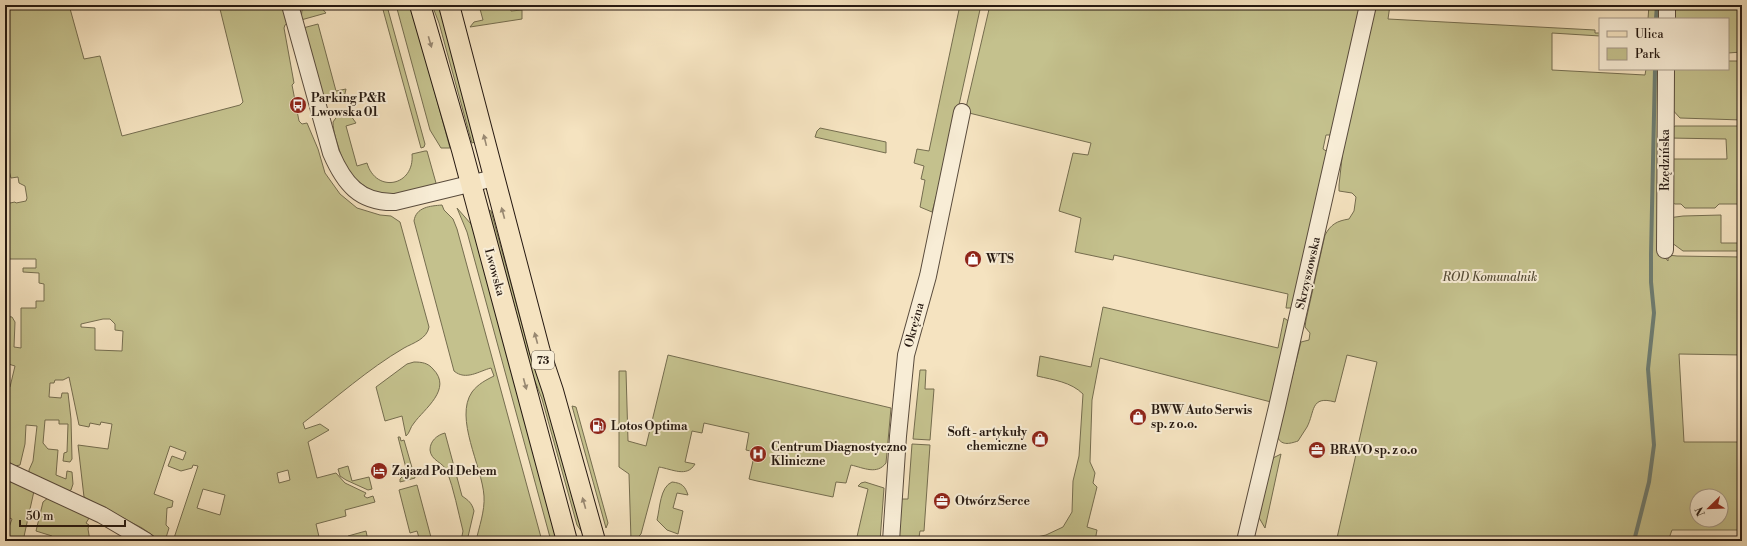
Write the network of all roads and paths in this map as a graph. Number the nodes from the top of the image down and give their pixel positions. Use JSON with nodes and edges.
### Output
{"nodes":[{"id":1,"x":290,"y":5,"type":"edge"},
{"id":2,"x":420,"y":5,"type":"edge"},
{"id":3,"x":449,"y":5,"type":"edge"},
{"id":4,"x":1368,"y":5,"type":"edge"},
{"id":5,"x":1667,"y":5,"type":"edge"},
{"id":6,"x":1667,"y":18,"type":"edge"},
{"id":7,"x":1666,"y":70,"type":"edge"},
{"id":8,"x":962,"y":112,"type":"dead end"},
{"id":9,"x":494,"y":178,"type":"junction"},
{"id":10,"x":471,"y":184,"type":"junction"},
{"id":11,"x":1665,"y":250,"type":"dead end"},
{"id":12,"x":5,"y":470,"type":"edge"},
{"id":13,"x":146,"y":541,"type":"edge"},
{"id":14,"x":567,"y":541,"type":"edge"},
{"id":15,"x":595,"y":541,"type":"edge"},
{"id":16,"x":891,"y":541,"type":"edge"},
{"id":17,"x":1245,"y":541,"type":"edge"}],
"edges":[{"from":1,"to":10,"type":"street"},
{"from":2,"to":10,"type":"main road","name":"Lwowska","number":"73","one_way":true},
{"from":9,"to":3,"type":"main road","name":"Lwowska","number":"73","one_way":true},
{"from":4,"to":17,"type":"street","name":"Skrzyszowska"},
{"from":5,"to":6,"type":"street"},
{"from":7,"to":11,"type":"street","name":"Rzędzińska"},
{"from":8,"to":16,"type":"street","name":"Okrężna"},
{"from":9,"to":10,"type":"street"},
{"from":15,"to":9,"type":"main road","name":"Lwowska","number":"73","one_way":true},
{"from":10,"to":14,"type":"main road","name":"Lwowska","number":"73","one_way":true},
{"from":12,"to":13,"type":"street"}]}
